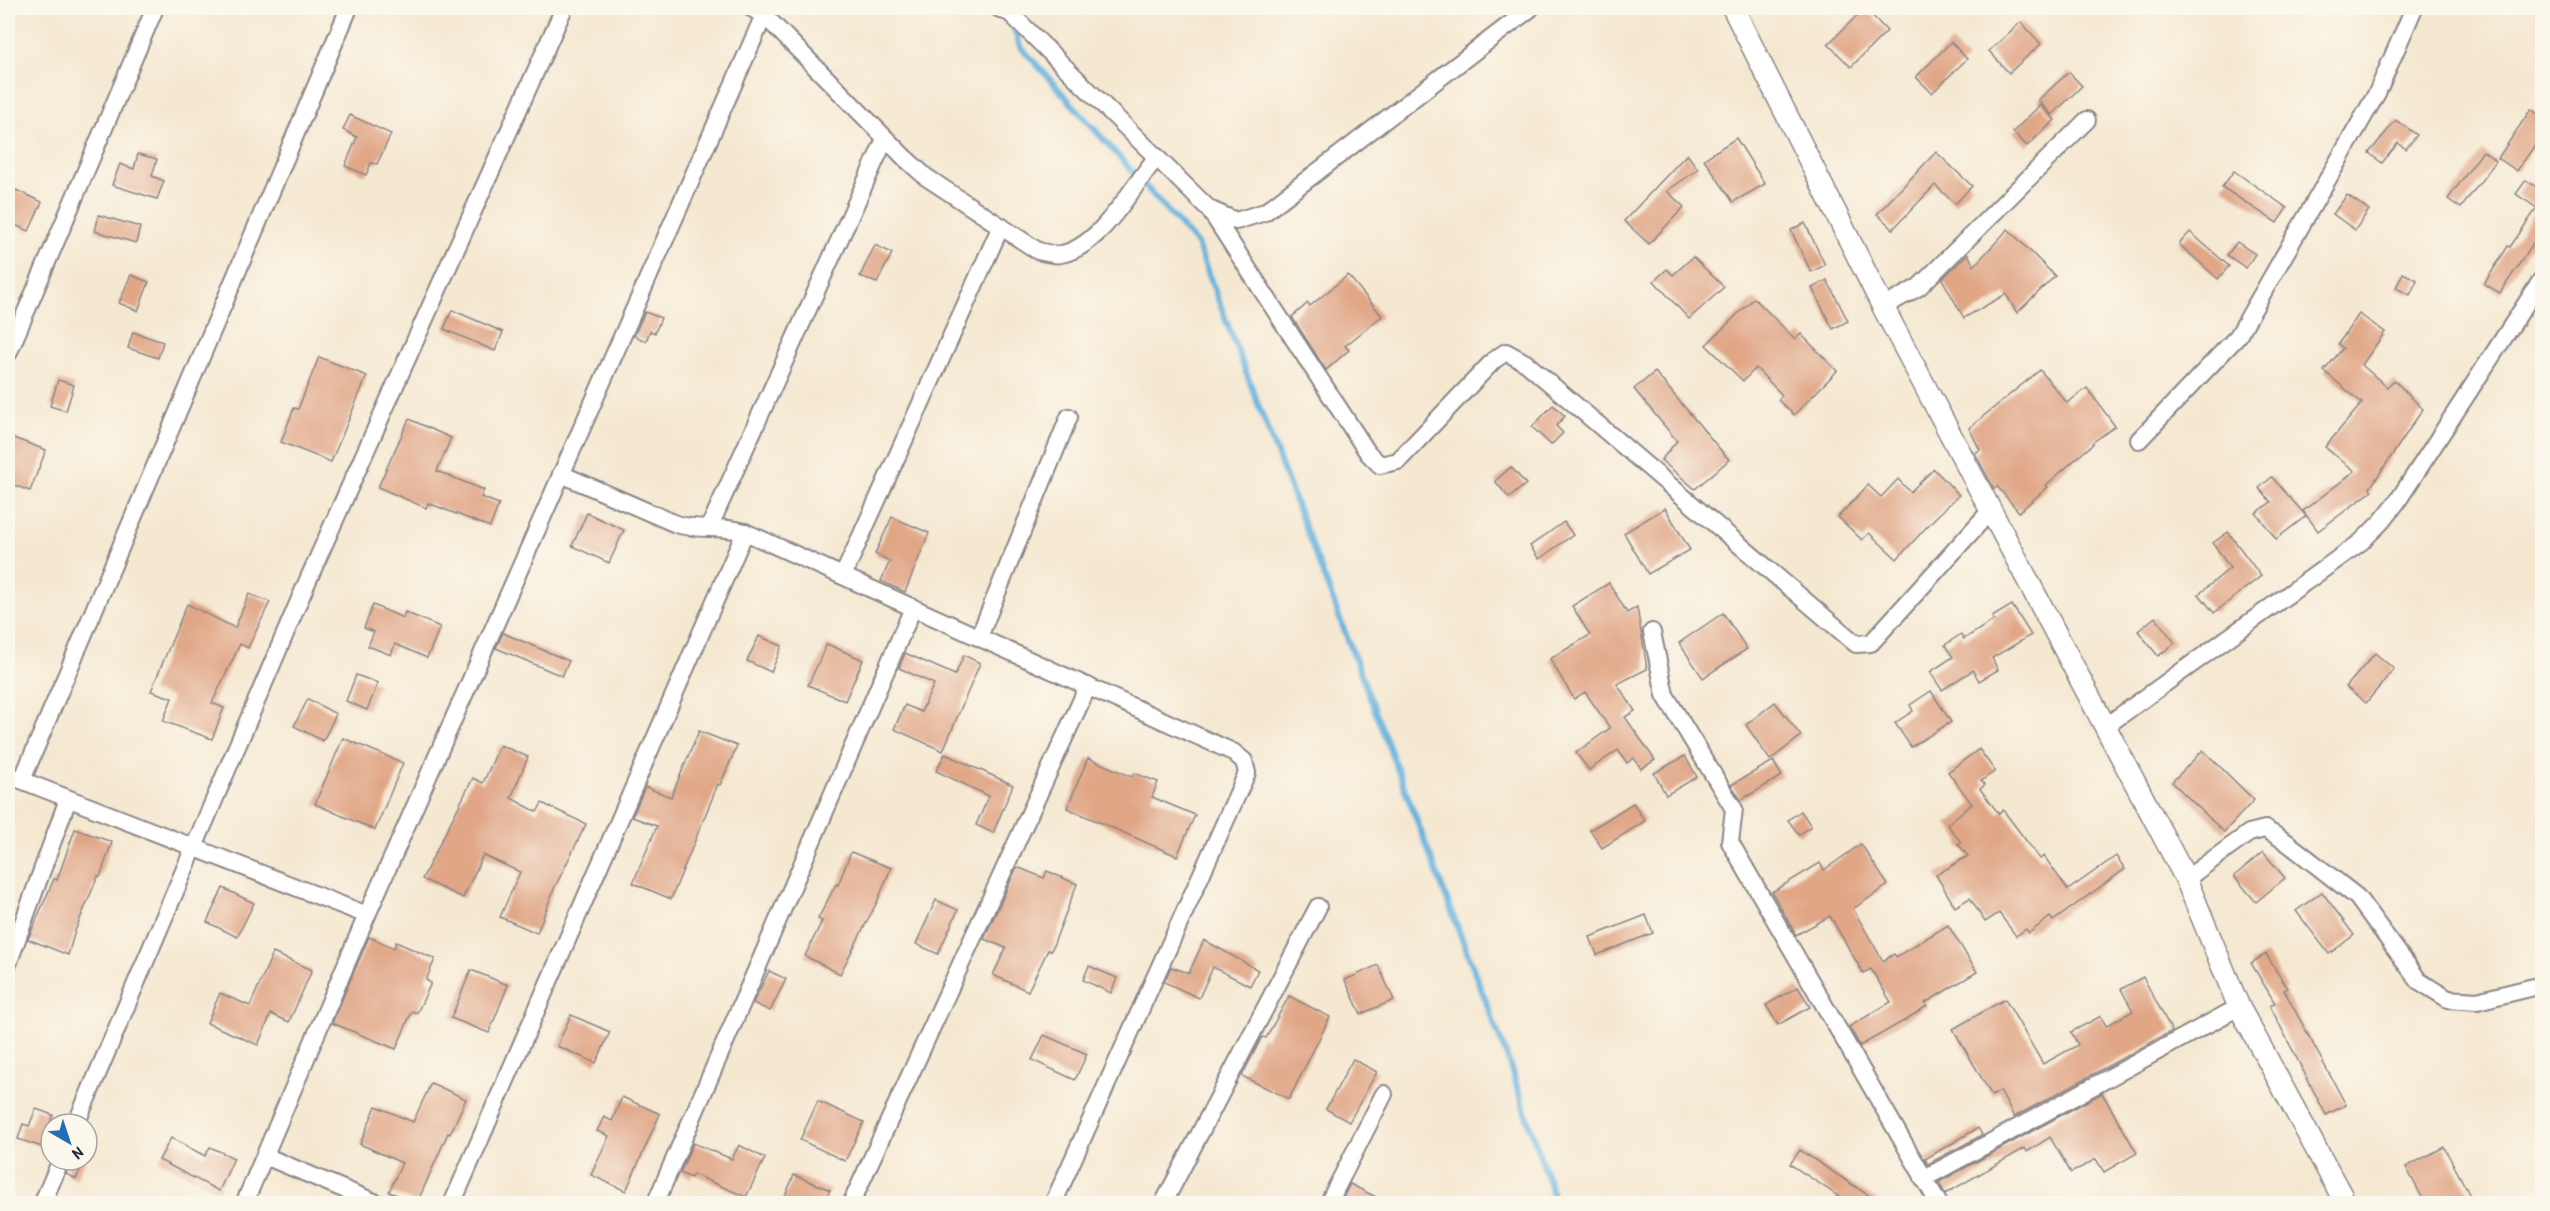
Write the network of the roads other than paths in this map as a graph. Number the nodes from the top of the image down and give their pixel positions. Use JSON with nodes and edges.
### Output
{"nodes":[{"id":1,"x":155,"y":8,"type":"edge"},
{"id":2,"x":349,"y":8,"type":"edge"},
{"id":3,"x":564,"y":8,"type":"edge"},
{"id":4,"x":998,"y":8,"type":"edge"},
{"id":5,"x":1531,"y":8,"type":"edge"},
{"id":6,"x":1732,"y":8,"type":"edge"},
{"id":7,"x":2414,"y":8,"type":"edge"},
{"id":8,"x":757,"y":11,"type":"edge"},
{"id":9,"x":2088,"y":120,"type":"dead end"},
{"id":10,"x":885,"y":140,"type":"junction"},
{"id":11,"x":1157,"y":157,"type":"junction"},
{"id":12,"x":1209,"y":209,"type":"junction"},
{"id":13,"x":1001,"y":226,"type":"junction"},
{"id":14,"x":2542,"y":279,"type":"edge"},
{"id":15,"x":1883,"y":307,"type":"junction"},
{"id":16,"x":8,"y":354,"type":"edge"},
{"id":17,"x":1069,"y":417,"type":"dead end"},
{"id":18,"x":2139,"y":440,"type":"dead end"},
{"id":19,"x":561,"y":474,"type":"junction"},
{"id":20,"x":1991,"y":510,"type":"junction"},
{"id":21,"x":709,"y":528,"type":"junction"},
{"id":22,"x":745,"y":532,"type":"junction"},
{"id":23,"x":843,"y":576,"type":"junction"},
{"id":24,"x":913,"y":608,"type":"junction"},
{"id":25,"x":1652,"y":632,"type":"dead end"},
{"id":26,"x":979,"y":637,"type":"junction"},
{"id":27,"x":1088,"y":686,"type":"junction"},
{"id":28,"x":2106,"y":726,"type":"junction"},
{"id":29,"x":15,"y":778,"type":"edge"},
{"id":30,"x":68,"y":799,"type":"junction"},
{"id":31,"x":195,"y":848,"type":"junction"},
{"id":32,"x":2186,"y":879,"type":"junction"},
{"id":33,"x":1318,"y":907,"type":"dead end"},
{"id":34,"x":367,"y":915,"type":"junction"},
{"id":35,"x":8,"y":964,"type":"edge"},
{"id":36,"x":2542,"y":985,"type":"edge"},
{"id":37,"x":2239,"y":1007,"type":"junction"},
{"id":38,"x":1384,"y":1094,"type":"dead end"},
{"id":39,"x":81,"y":1112,"type":"edge"},
{"id":40,"x":265,"y":1156,"type":"junction"},
{"id":41,"x":56,"y":1172,"type":"edge"},
{"id":42,"x":1923,"y":1179,"type":"junction"},
{"id":43,"x":42,"y":1203,"type":"edge"},
{"id":44,"x":244,"y":1203,"type":"edge"},
{"id":45,"x":379,"y":1203,"type":"edge"},
{"id":46,"x":452,"y":1203,"type":"edge"},
{"id":47,"x":655,"y":1203,"type":"edge"},
{"id":48,"x":851,"y":1203,"type":"edge"},
{"id":49,"x":1053,"y":1203,"type":"edge"},
{"id":50,"x":1163,"y":1203,"type":"edge"},
{"id":51,"x":1328,"y":1203,"type":"edge"},
{"id":52,"x":1939,"y":1203,"type":"edge"},
{"id":53,"x":2346,"y":1203,"type":"edge"}],
"edges":[{"from":1,"to":16,"type":"street"},
{"from":2,"to":29,"type":"street"},
{"from":3,"to":31,"type":"street"},
{"from":4,"to":11,"type":"street"},
{"from":5,"to":12,"type":"street"},
{"from":6,"to":15,"type":"street"},
{"from":7,"to":18,"type":"street"},
{"from":8,"to":10,"type":"street"},
{"from":8,"to":19,"type":"street"},
{"from":9,"to":15,"type":"street"},
{"from":10,"to":13,"type":"street"},
{"from":10,"to":21,"type":"street"},
{"from":11,"to":12,"type":"street"},
{"from":11,"to":13,"type":"street"},
{"from":12,"to":20,"type":"street"},
{"from":13,"to":23,"type":"street"},
{"from":14,"to":28,"type":"street"},
{"from":15,"to":20,"type":"street"},
{"from":17,"to":26,"type":"street"},
{"from":19,"to":21,"type":"street"},
{"from":19,"to":34,"type":"street"},
{"from":20,"to":28,"type":"street"},
{"from":21,"to":22,"type":"street"},
{"from":22,"to":23,"type":"street"},
{"from":22,"to":46,"type":"street"},
{"from":23,"to":24,"type":"street"},
{"from":24,"to":26,"type":"street"},
{"from":24,"to":47,"type":"street"},
{"from":25,"to":42,"type":"street"},
{"from":26,"to":27,"type":"street"},
{"from":27,"to":48,"type":"street"},
{"from":27,"to":49,"type":"street"},
{"from":28,"to":32,"type":"street"},
{"from":29,"to":30,"type":"street"},
{"from":30,"to":31,"type":"street"},
{"from":30,"to":35,"type":"street"},
{"from":31,"to":34,"type":"street"},
{"from":31,"to":39,"type":"street"},
{"from":32,"to":36,"type":"street"},
{"from":32,"to":37,"type":"street"},
{"from":33,"to":50,"type":"street"},
{"from":34,"to":40,"type":"street"},
{"from":37,"to":42,"type":"street"},
{"from":37,"to":53,"type":"street"},
{"from":38,"to":51,"type":"street"},
{"from":40,"to":44,"type":"street"},
{"from":40,"to":45,"type":"street"},
{"from":41,"to":43,"type":"street"},
{"from":42,"to":52,"type":"street"}]}
